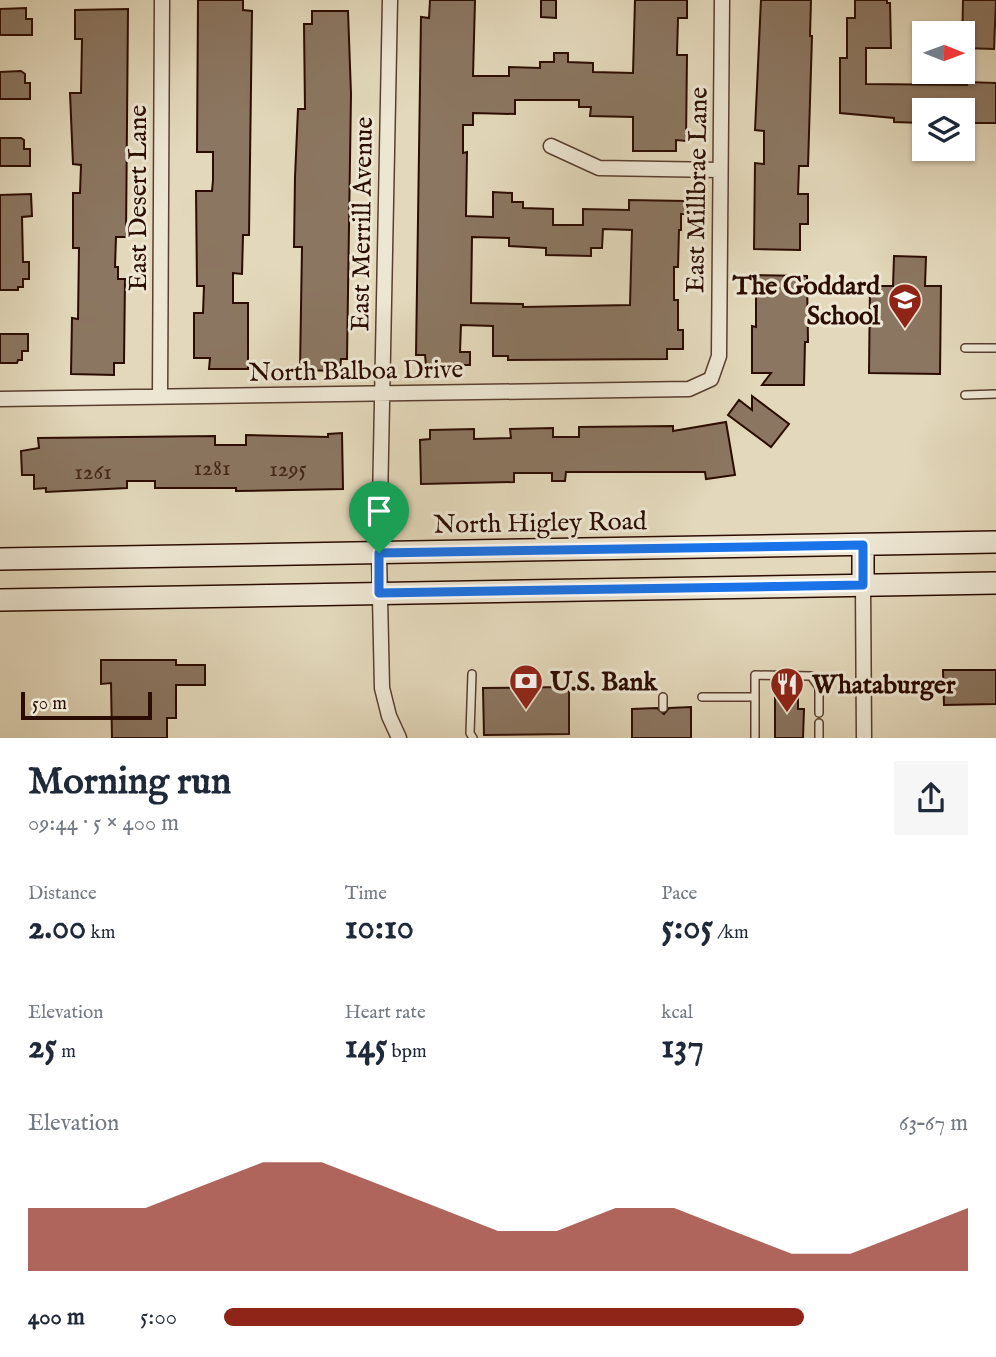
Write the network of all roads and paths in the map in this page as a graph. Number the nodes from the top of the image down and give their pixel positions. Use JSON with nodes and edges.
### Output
{"nodes":[{"id":1,"x":162,"y":0,"type":"edge"},
{"id":2,"x":390,"y":0,"type":"edge"},
{"id":3,"x":722,"y":0,"type":"edge"},
{"id":4,"x":551,"y":146,"type":"dead end"},
{"id":5,"x":720,"y":170,"type":"junction"},
{"id":6,"x":965,"y":348,"type":"dead end"},
{"id":7,"x":996,"y":348,"type":"edge"},
{"id":8,"x":711,"y":379,"type":"joint"},
{"id":9,"x":996,"y":394,"type":"edge"},
{"id":10,"x":382,"y":395,"type":"junction"},
{"id":11,"x":965,"y":395,"type":"dead end"},
{"id":12,"x":160,"y":396,"type":"junction"},
{"id":13,"x":0,"y":399,"type":"edge"},
{"id":14,"x":996,"y":542,"type":"edge"},
{"id":15,"x":863,"y":545,"type":"junction"},
{"id":16,"x":379,"y":553,"type":"junction"},
{"id":17,"x":0,"y":559,"type":"edge"},
{"id":18,"x":996,"y":583,"type":"edge"},
{"id":19,"x":379,"y":584,"type":"junction"},
{"id":20,"x":863,"y":585,"type":"junction"},
{"id":21,"x":0,"y":600,"type":"edge"},
{"id":22,"x":472,"y":674,"type":"dead end"},
{"id":23,"x":663,"y":697,"type":"dead end"},
{"id":24,"x":702,"y":697,"type":"dead end"},
{"id":25,"x":755,"y":697,"type":"junction"},
{"id":26,"x":663,"y":708,"type":"dead end"},
{"id":27,"x":819,"y":713,"type":"dead end"},
{"id":28,"x":819,"y":723,"type":"dead end"},
{"id":29,"x":399,"y":737,"type":"edge"},
{"id":30,"x":473,"y":737,"type":"edge"},
{"id":31,"x":755,"y":737,"type":"edge"},
{"id":32,"x":819,"y":737,"type":"edge"},
{"id":33,"x":864,"y":737,"type":"edge"}],
"edges":[{"from":1,"to":12,"type":"street","name":"East Desert Lane"},
{"from":2,"to":10,"type":"street","name":"East Merrill Avenue"},
{"from":3,"to":5,"type":"street","name":"East Millbrae Lane"},
{"from":4,"to":5,"type":"street"},
{"from":5,"to":8,"type":"street","name":"East Millbrae Lane"},
{"from":6,"to":7,"type":"lane"},
{"from":8,"to":10,"type":"street","name":"North Balboa Drive"},
{"from":9,"to":11,"type":"lane"},
{"from":10,"to":12,"type":"street","name":"North Balboa Drive"},
{"from":10,"to":16,"type":"street","name":"East Merrill Avenue"},
{"from":12,"to":13,"type":"street","name":"North Balboa Drive"},
{"from":14,"to":15,"type":"main road","name":"North Higley Road"},
{"from":15,"to":16,"type":"main road","name":"North Higley Road"},
{"from":15,"to":20,"type":"main road"},
{"from":16,"to":17,"type":"main road","name":"North Higley Road"},
{"from":16,"to":19,"type":"street","name":"East Merrill Avenue"},
{"from":18,"to":20,"type":"main road"},
{"from":19,"to":20,"type":"main road"},
{"from":19,"to":21,"type":"main road"},
{"from":19,"to":29,"type":"street","name":"East Merrill Avenue"},
{"from":20,"to":33,"type":"street"},
{"from":22,"to":30,"type":"lane"},
{"from":23,"to":26,"type":"lane"},
{"from":24,"to":25,"type":"lane"},
{"from":25,"to":27,"type":"lane"},
{"from":25,"to":31,"type":"lane"},
{"from":28,"to":32,"type":"lane"}]}
